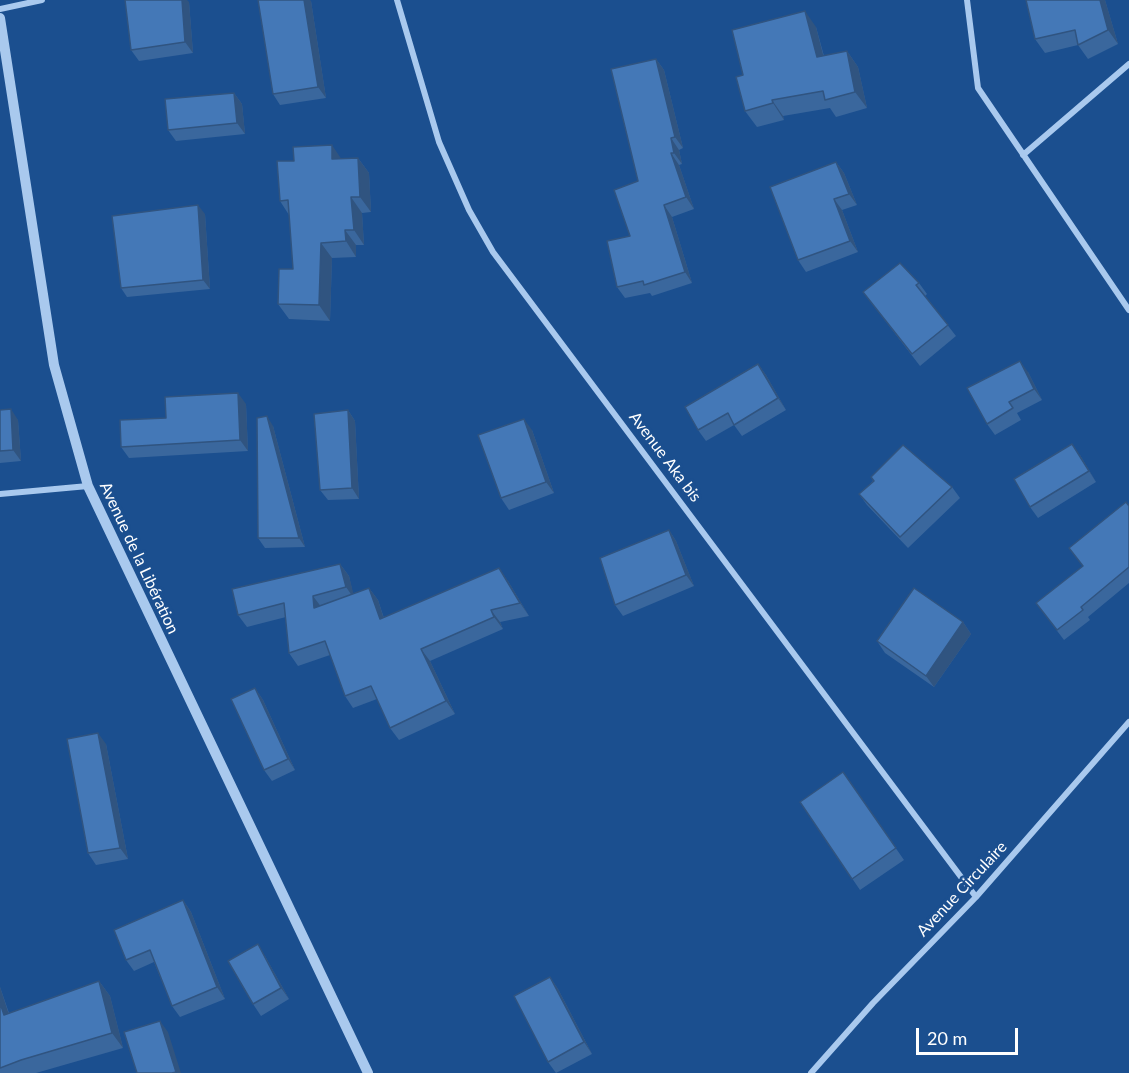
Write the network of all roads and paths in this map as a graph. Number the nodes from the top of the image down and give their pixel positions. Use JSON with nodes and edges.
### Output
{"nodes":[{"id":1,"x":42,"y":0,"type":"edge"},
{"id":2,"x":397,"y":0,"type":"edge"},
{"id":3,"x":967,"y":0,"type":"edge"},
{"id":4,"x":0,"y":9,"type":"edge"},
{"id":5,"x":0,"y":18,"type":"edge"},
{"id":6,"x":1129,"y":64,"type":"edge"},
{"id":7,"x":1023,"y":154,"type":"junction"},
{"id":8,"x":1129,"y":310,"type":"edge"},
{"id":9,"x":88,"y":486,"type":"junction"},
{"id":10,"x":0,"y":494,"type":"edge"},
{"id":11,"x":1129,"y":722,"type":"edge"},
{"id":12,"x":976,"y":897,"type":"junction"},
{"id":13,"x":368,"y":1073,"type":"edge"},
{"id":14,"x":812,"y":1073,"type":"edge"}],
"edges":[{"from":1,"to":4,"type":"street"},
{"from":2,"to":12,"type":"street","name":"Avenue Aka bis"},
{"from":3,"to":7,"type":"street"},
{"from":5,"to":9,"type":"street","name":"Avenue de la Libération"},
{"from":6,"to":7,"type":"street"},
{"from":7,"to":8,"type":"street"},
{"from":9,"to":10,"type":"street"},
{"from":9,"to":13,"type":"street","name":"Avenue de la Libération"},
{"from":11,"to":12,"type":"street","name":"Avenue Circulaire"},
{"from":12,"to":14,"type":"street","name":"Avenue Circulaire"}]}
